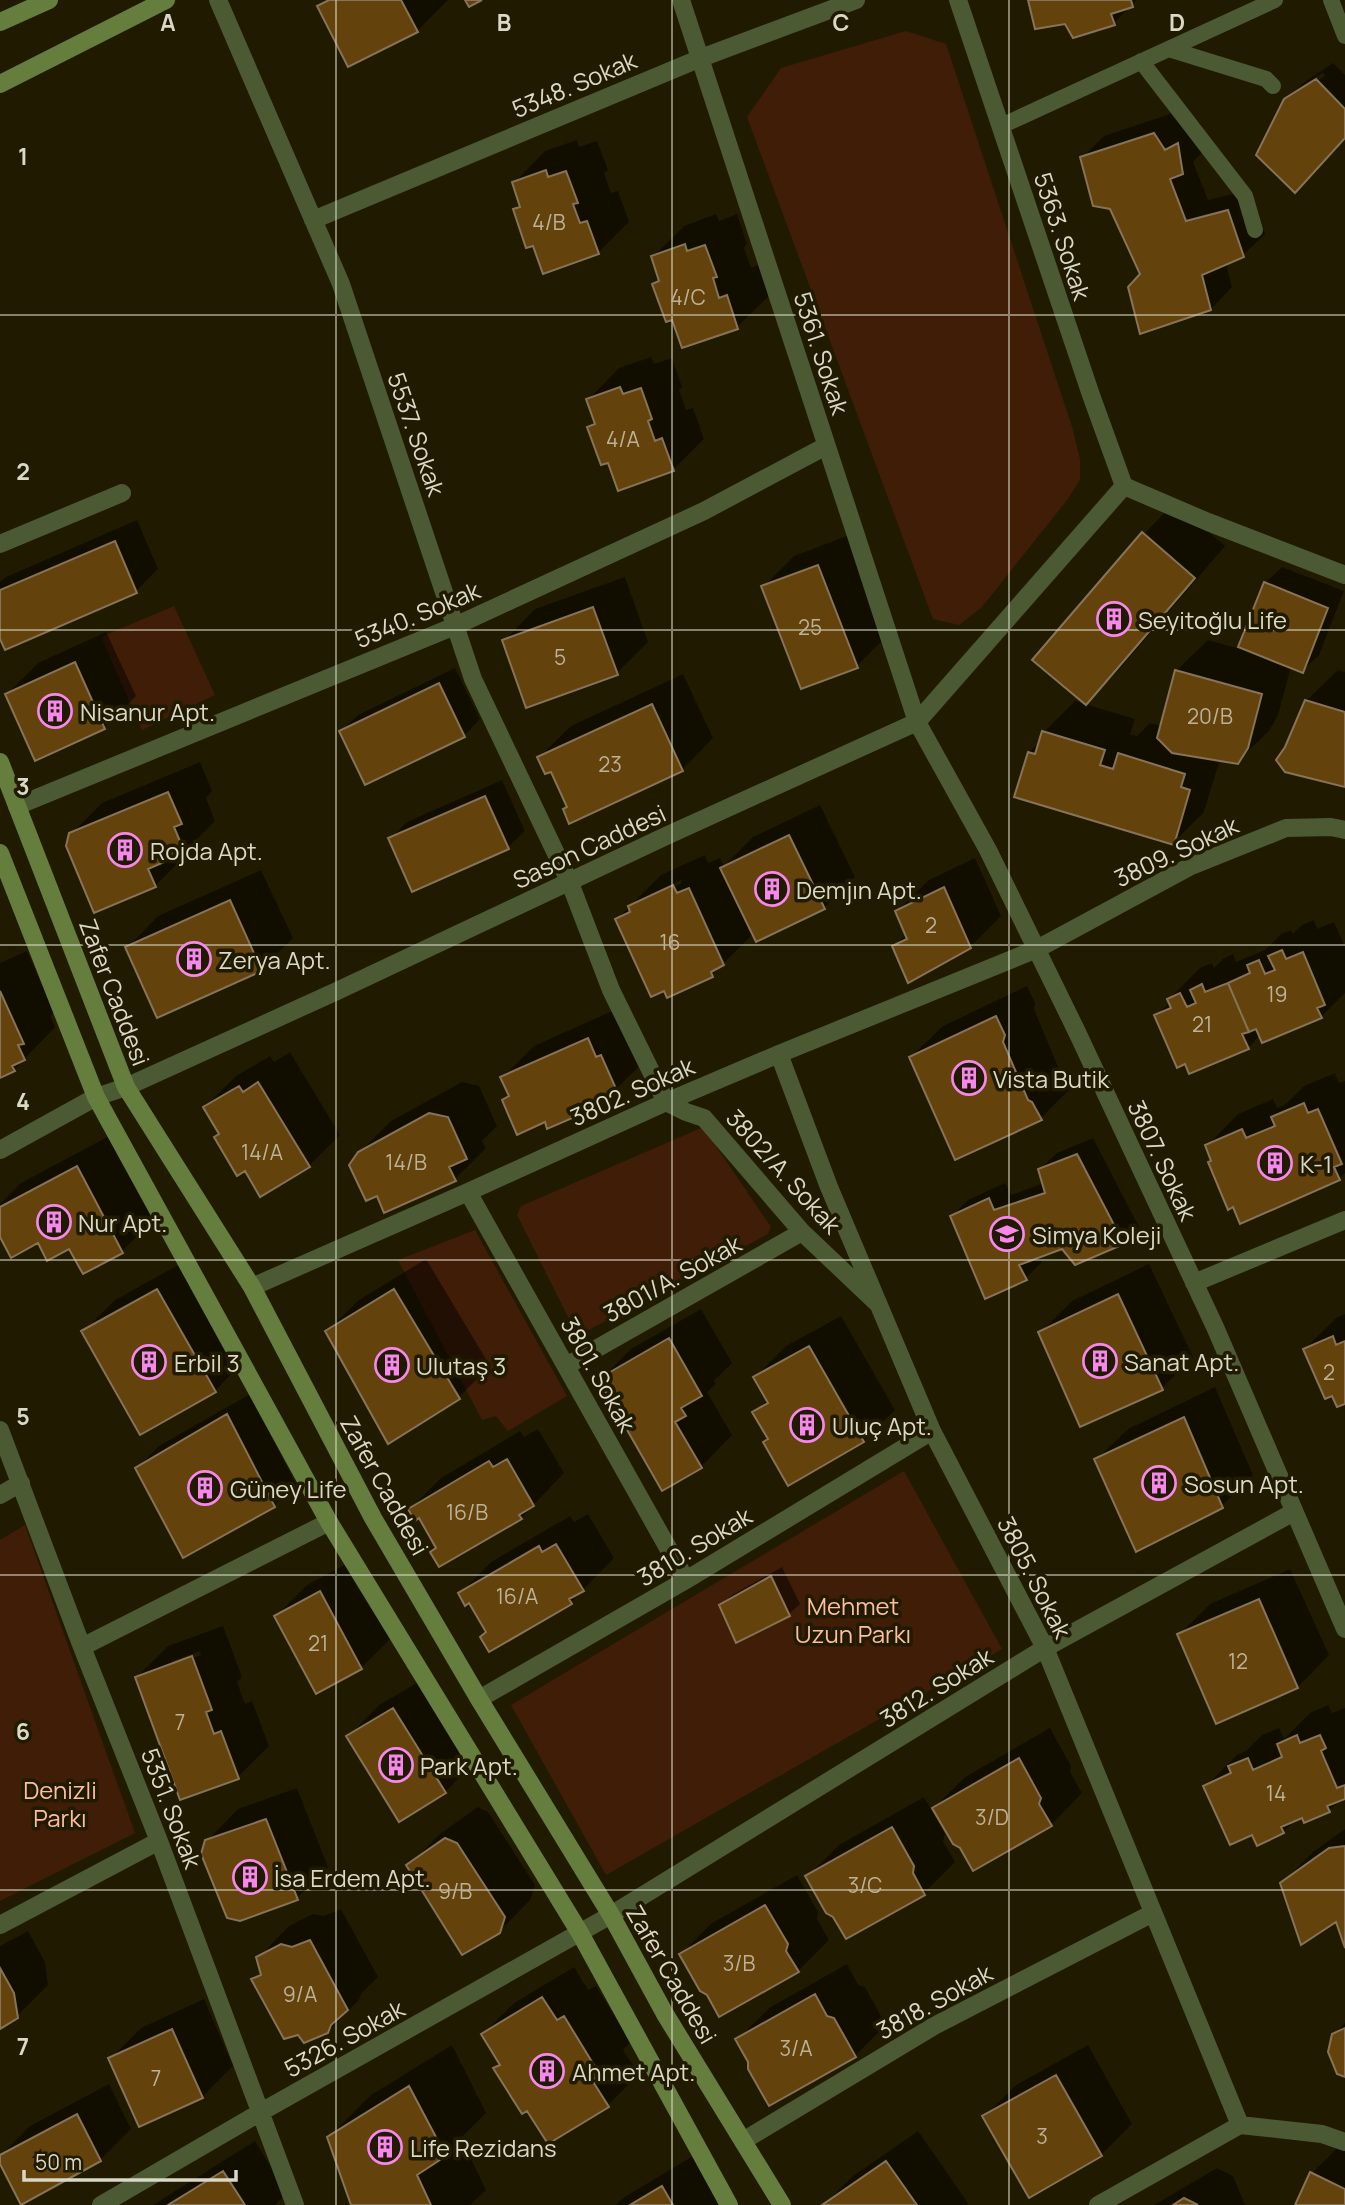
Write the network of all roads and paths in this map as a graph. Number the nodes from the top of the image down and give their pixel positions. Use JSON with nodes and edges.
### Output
{"nodes":[{"id":1,"x":49,"y":0,"type":"edge"},
{"id":2,"x":166,"y":0,"type":"edge"},
{"id":3,"x":218,"y":0,"type":"edge"},
{"id":4,"x":681,"y":0,"type":"edge"},
{"id":5,"x":856,"y":0,"type":"edge"},
{"id":6,"x":958,"y":0,"type":"edge"},
{"id":7,"x":1275,"y":0,"type":"edge"},
{"id":8,"x":1331,"y":0,"type":"edge"},
{"id":9,"x":0,"y":22,"type":"edge"},
{"id":10,"x":1345,"y":36,"type":"edge"},
{"id":11,"x":1169,"y":49,"type":"junction"},
{"id":12,"x":701,"y":58,"type":"junction"},
{"id":13,"x":1141,"y":61,"type":"junction"},
{"id":14,"x":0,"y":84,"type":"edge"},
{"id":15,"x":1273,"y":86,"type":"dead end"},
{"id":16,"x":1001,"y":125,"type":"junction"},
{"id":17,"x":313,"y":220,"type":"junction"},
{"id":18,"x":1255,"y":230,"type":"dead end"},
{"id":19,"x":826,"y":446,"type":"junction"},
{"id":20,"x":1124,"y":486,"type":"junction"},
{"id":21,"x":122,"y":493,"type":"dead end"},
{"id":22,"x":0,"y":544,"type":"edge"},
{"id":23,"x":1345,"y":575,"type":"edge"},
{"id":24,"x":456,"y":626,"type":"junction"},
{"id":25,"x":917,"y":722,"type":"junction"},
{"id":26,"x":0,"y":762,"type":"edge"},
{"id":27,"x":17,"y":806,"type":"junction"},
{"id":28,"x":1345,"y":830,"type":"edge"},
{"id":29,"x":0,"y":853,"type":"edge"},
{"id":30,"x":570,"y":883,"type":"junction"},
{"id":31,"x":1037,"y":949,"type":"junction"},
{"id":32,"x":779,"y":1054,"type":"junction"},
{"id":33,"x":126,"y":1087,"type":"junction"},
{"id":34,"x":96,"y":1097,"type":"junction"},
{"id":35,"x":666,"y":1102,"type":"junction"},
{"id":36,"x":0,"y":1150,"type":"edge"},
{"id":37,"x":468,"y":1192,"type":"junction"},
{"id":38,"x":1345,"y":1220,"type":"edge"},
{"id":39,"x":802,"y":1232,"type":"junction"},
{"id":40,"x":1194,"y":1283,"type":"junction"},
{"id":41,"x":252,"y":1287,"type":"junction"},
{"id":42,"x":879,"y":1305,"type":"junction"},
{"id":43,"x":566,"y":1366,"type":"junction"},
{"id":44,"x":0,"y":1430,"type":"edge"},
{"id":45,"x":932,"y":1432,"type":"junction"},
{"id":46,"x":21,"y":1483,"type":"junction"},
{"id":47,"x":0,"y":1495,"type":"edge"},
{"id":48,"x":1294,"y":1512,"type":"junction"},
{"id":49,"x":329,"y":1522,"type":"junction"},
{"id":50,"x":686,"y":1580,"type":"junction"},
{"id":51,"x":1340,"y":1606,"type":"edge"},
{"id":52,"x":1345,"y":1629,"type":"edge"},
{"id":53,"x":82,"y":1647,"type":"junction"},
{"id":54,"x":1045,"y":1648,"type":"junction"},
{"id":55,"x":479,"y":1699,"type":"junction"},
{"id":56,"x":159,"y":1841,"type":"junction"},
{"id":57,"x":1153,"y":1913,"type":"junction"},
{"id":58,"x":611,"y":1915,"type":"junction"},
{"id":59,"x":0,"y":1925,"type":"edge"},
{"id":60,"x":580,"y":1933,"type":"junction"},
{"id":61,"x":261,"y":2112,"type":"junction"},
{"id":62,"x":1240,"y":2125,"type":"junction"},
{"id":63,"x":743,"y":2141,"type":"junction"},
{"id":64,"x":1345,"y":2142,"type":"edge"},
{"id":65,"x":101,"y":2205,"type":"edge"},
{"id":66,"x":295,"y":2205,"type":"edge"},
{"id":67,"x":729,"y":2205,"type":"edge"},
{"id":68,"x":782,"y":2205,"type":"edge"},
{"id":69,"x":1098,"y":2205,"type":"edge"}],
"edges":[{"from":1,"to":9,"type":"main road"},
{"from":2,"to":14,"type":"main road"},
{"from":3,"to":17,"type":"street","name":"5537. Sokak"},
{"from":4,"to":12,"type":"street","name":"5361. Sokak"},
{"from":5,"to":12,"type":"street","name":"5348. Sokak"},
{"from":6,"to":16,"type":"street","name":"5363. Sokak"},
{"from":7,"to":11,"type":"lane"},
{"from":8,"to":10,"type":"lane"},
{"from":11,"to":13,"type":"lane"},
{"from":11,"to":15,"type":"lane"},
{"from":12,"to":17,"type":"street","name":"5348. Sokak"},
{"from":12,"to":19,"type":"street","name":"5361. Sokak"},
{"from":13,"to":16,"type":"lane"},
{"from":13,"to":18,"type":"lane"},
{"from":16,"to":20,"type":"street","name":"5363. Sokak"},
{"from":17,"to":24,"type":"street","name":"5537. Sokak"},
{"from":19,"to":24,"type":"street","name":"5340. Sokak"},
{"from":19,"to":25,"type":"street","name":"5361. Sokak"},
{"from":20,"to":23,"type":"street"},
{"from":20,"to":25,"type":"street","name":"Sason Caddesi"},
{"from":21,"to":22,"type":"street"},
{"from":24,"to":27,"type":"street","name":"5340. Sokak"},
{"from":24,"to":30,"type":"street","name":"5537. Sokak"},
{"from":25,"to":30,"type":"street","name":"Sason Caddesi"},
{"from":25,"to":31,"type":"street","name":"3807. Sokak"},
{"from":26,"to":27,"type":"main road","name":"Zafer Caddesi"},
{"from":27,"to":33,"type":"main road","name":"Zafer Caddesi"},
{"from":28,"to":31,"type":"street","name":"3809. Sokak"},
{"from":29,"to":34,"type":"main road"},
{"from":30,"to":33,"type":"street","name":"Sason Caddesi"},
{"from":30,"to":35,"type":"street"},
{"from":31,"to":32,"type":"street","name":"3802. Sokak"},
{"from":31,"to":40,"type":"street","name":"3807. Sokak"},
{"from":32,"to":35,"type":"street","name":"3802. Sokak"},
{"from":32,"to":42,"type":"street","name":"3805. Sokak"},
{"from":33,"to":34,"type":"street","name":"Sason Caddesi"},
{"from":33,"to":41,"type":"main road","name":"Zafer Caddesi"},
{"from":34,"to":36,"type":"street","name":"Sason Caddesi"},
{"from":34,"to":49,"type":"main road"},
{"from":35,"to":37,"type":"street","name":"3802. Sokak"},
{"from":35,"to":39,"type":"street","name":"3802/A. Sokak"},
{"from":37,"to":41,"type":"street","name":"3802. Sokak"},
{"from":37,"to":43,"type":"street","name":"3801. Sokak"},
{"from":38,"to":40,"type":"street"},
{"from":39,"to":42,"type":"street","name":"3802/A. Sokak"},
{"from":39,"to":43,"type":"street","name":"3801/A. Sokak"},
{"from":40,"to":48,"type":"street","name":"3807. Sokak"},
{"from":41,"to":55,"type":"main road","name":"Zafer Caddesi"},
{"from":42,"to":45,"type":"street","name":"3805. Sokak"},
{"from":43,"to":50,"type":"street","name":"3801. Sokak"},
{"from":44,"to":46,"type":"street","name":"5351. Sokak"},
{"from":45,"to":50,"type":"street","name":"3810. Sokak"},
{"from":45,"to":54,"type":"street","name":"3805. Sokak"},
{"from":46,"to":47,"type":"street"},
{"from":46,"to":53,"type":"street","name":"5351. Sokak"},
{"from":48,"to":51,"type":"street","name":"3807. Sokak"},
{"from":48,"to":54,"type":"street","name":"3812. Sokak"},
{"from":49,"to":53,"type":"street"},
{"from":49,"to":60,"type":"main road"},
{"from":50,"to":55,"type":"street","name":"3810. Sokak"},
{"from":51,"to":52,"type":"street","name":"3807. Sokak"},
{"from":53,"to":56,"type":"street","name":"5351. Sokak"},
{"from":54,"to":57,"type":"street","name":"3805. Sokak"},
{"from":54,"to":58,"type":"street","name":"3812. Sokak"},
{"from":55,"to":58,"type":"main road","name":"Zafer Caddesi"},
{"from":56,"to":59,"type":"street"},
{"from":56,"to":61,"type":"street","name":"5351. Sokak"},
{"from":57,"to":62,"type":"street","name":"3805. Sokak"},
{"from":57,"to":63,"type":"street","name":"3818. Sokak"},
{"from":58,"to":60,"type":"street","name":"5326. Sokak"},
{"from":58,"to":63,"type":"main road","name":"Zafer Caddesi"},
{"from":60,"to":61,"type":"street","name":"5326. Sokak"},
{"from":60,"to":67,"type":"main road"},
{"from":61,"to":65,"type":"street","name":"5326. Sokak"},
{"from":61,"to":66,"type":"street","name":"5351. Sokak"},
{"from":62,"to":64,"type":"street"},
{"from":62,"to":69,"type":"street"},
{"from":63,"to":68,"type":"main road","name":"Zafer Caddesi"}]}
